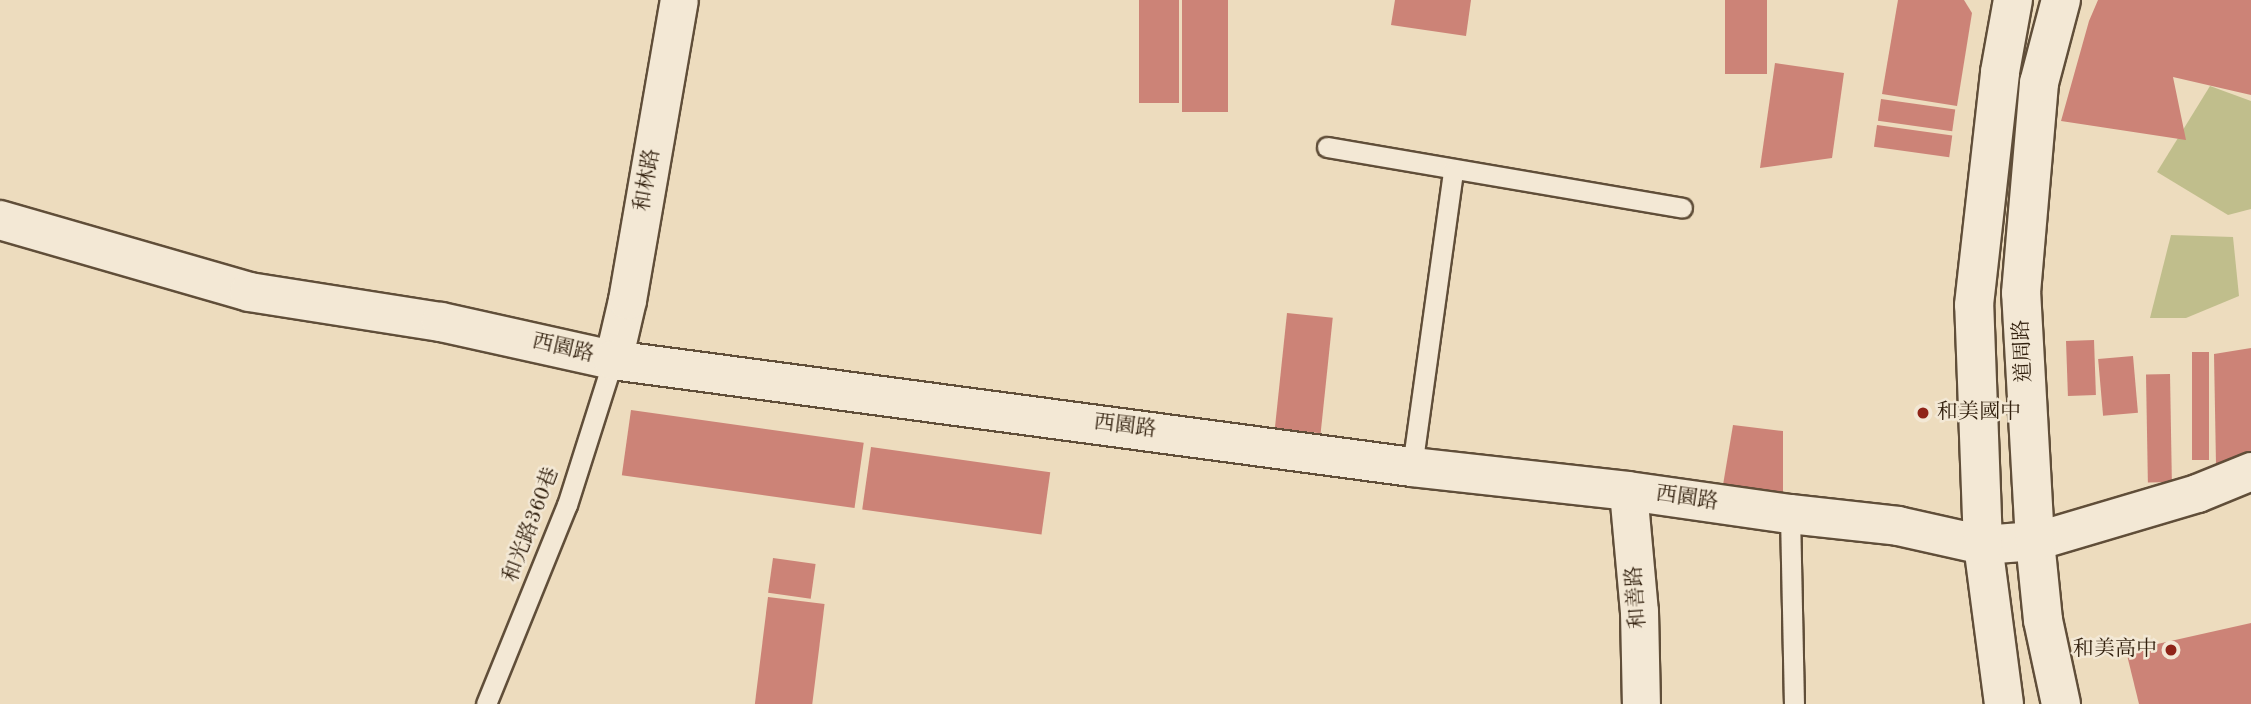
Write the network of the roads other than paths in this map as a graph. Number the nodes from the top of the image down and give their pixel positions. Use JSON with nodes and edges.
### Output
{"nodes":[{"id":1,"x":679,"y":0,"type":"edge"},
{"id":2,"x":2013,"y":0,"type":"edge"},
{"id":3,"x":2061,"y":0,"type":"edge"},
{"id":4,"x":1327,"y":147,"type":"dead end"},
{"id":5,"x":1453,"y":170,"type":"junction"},
{"id":6,"x":1682,"y":208,"type":"dead end"},
{"id":7,"x":0,"y":220,"type":"edge"},
{"id":8,"x":613,"y":360,"type":"junction"},
{"id":9,"x":1412,"y":467,"type":"junction"},
{"id":10,"x":2251,"y":471,"type":"edge"},
{"id":11,"x":1628,"y":491,"type":"junction"},
{"id":12,"x":1790,"y":514,"type":"junction"},
{"id":13,"x":2035,"y":541,"type":"junction"},
{"id":14,"x":1983,"y":545,"type":"junction"},
{"id":15,"x":486,"y":704,"type":"edge"},
{"id":16,"x":1641,"y":704,"type":"edge"},
{"id":17,"x":1794,"y":704,"type":"edge"},
{"id":18,"x":2004,"y":704,"type":"edge"},
{"id":19,"x":2061,"y":704,"type":"edge"}],
"edges":[{"from":1,"to":8,"type":"street","name":"和林路"},
{"from":2,"to":14,"type":"street"},
{"from":3,"to":13,"type":"street","name":"道周路"},
{"from":4,"to":5,"type":"lane"},
{"from":5,"to":6,"type":"lane"},
{"from":5,"to":9,"type":"lane"},
{"from":7,"to":8,"type":"street","name":"西園路"},
{"from":8,"to":9,"type":"street","name":"西園路"},
{"from":8,"to":15,"type":"lane","name":"和光路360巷"},
{"from":9,"to":11,"type":"street","name":"西園路"},
{"from":10,"to":13,"type":"street","name":"西園路"},
{"from":11,"to":12,"type":"street","name":"西園路"},
{"from":11,"to":16,"type":"street","name":"和善路"},
{"from":12,"to":14,"type":"street","name":"西園路"},
{"from":12,"to":17,"type":"lane"},
{"from":13,"to":14,"type":"street","name":"西園路"},
{"from":13,"to":19,"type":"street","name":"道周路"},
{"from":14,"to":18,"type":"street"}]}
